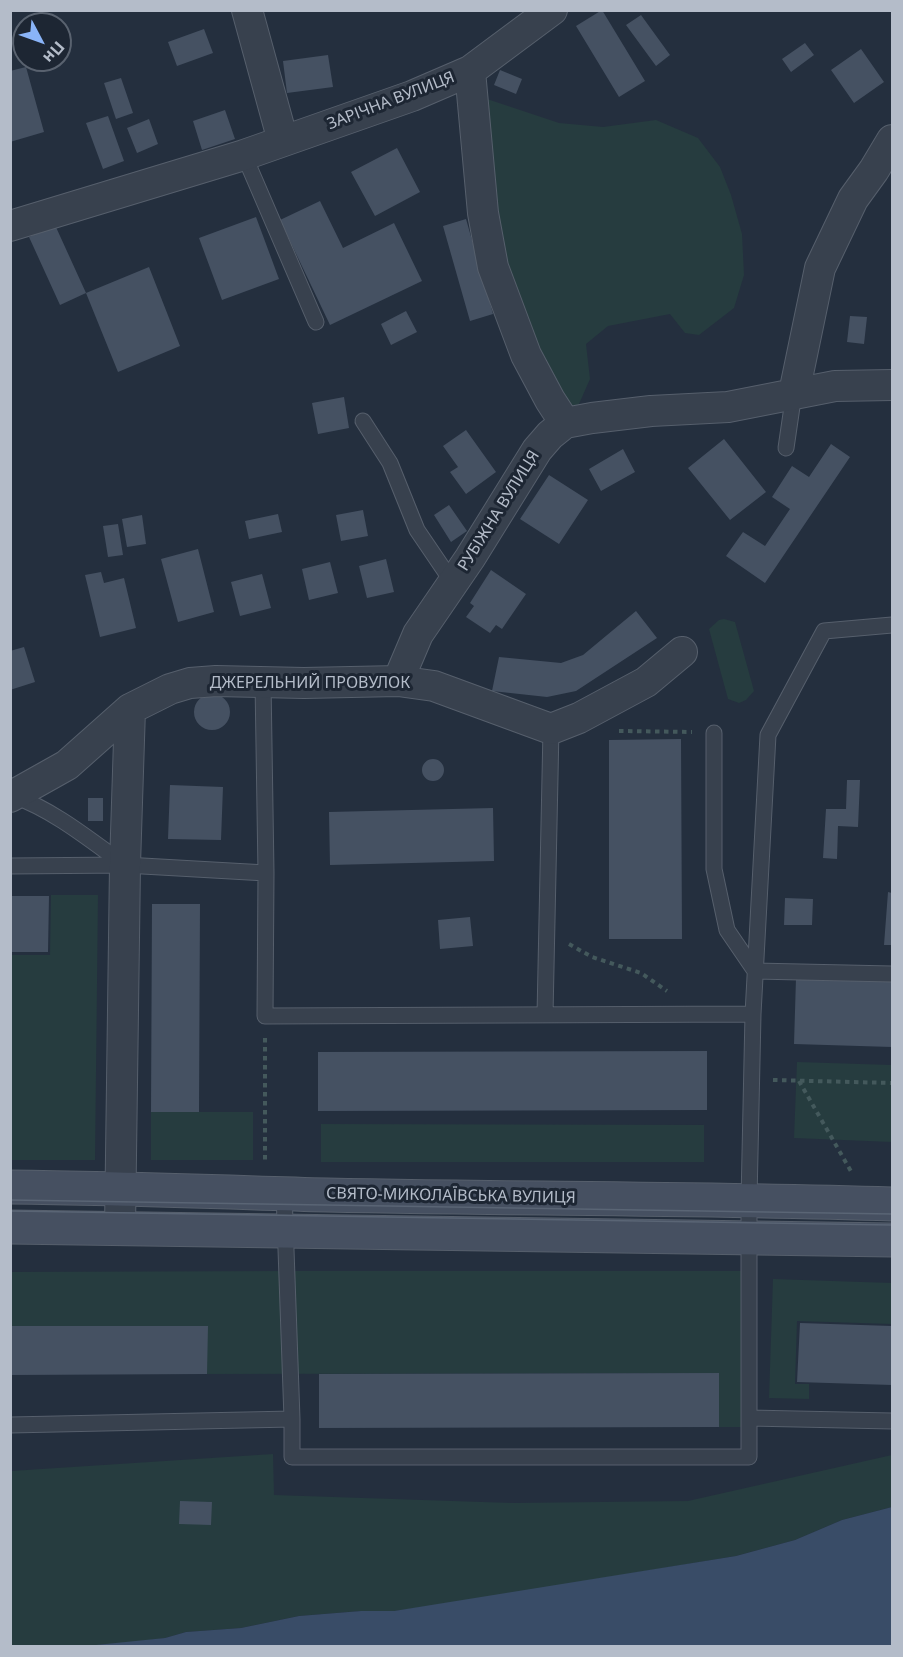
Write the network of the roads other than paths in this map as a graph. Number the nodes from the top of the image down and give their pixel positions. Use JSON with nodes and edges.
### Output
{"nodes":[{"id":1,"x":247,"y":10,"type":"edge"},
{"id":2,"x":552,"y":10,"type":"edge"},
{"id":3,"x":470,"y":71,"type":"junction"},
{"id":4,"x":892,"y":140,"type":"edge"},
{"id":5,"x":283,"y":141,"type":"junction"},
{"id":6,"x":244,"y":155,"type":"junction"},
{"id":7,"x":10,"y":226,"type":"edge"},
{"id":8,"x":316,"y":322,"type":"dead end"},
{"id":9,"x":892,"y":386,"type":"edge"},
{"id":10,"x":794,"y":393,"type":"junction"},
{"id":11,"x":363,"y":421,"type":"dead end"},
{"id":12,"x":566,"y":423,"type":"junction"},
{"id":13,"x":786,"y":448,"type":"dead end"},
{"id":14,"x":453,"y":583,"type":"junction"},
{"id":15,"x":892,"y":625,"type":"edge"},
{"id":16,"x":682,"y":652,"type":"dead end"},
{"id":17,"x":398,"y":681,"type":"junction"},
{"id":18,"x":263,"y":682,"type":"junction"},
{"id":19,"x":130,"y":710,"type":"junction"},
{"id":20,"x":550,"y":729,"type":"junction"},
{"id":21,"x":714,"y":733,"type":"road end"},
{"id":22,"x":12,"y":796,"type":"edge"},
{"id":23,"x":125,"y":865,"type":"junction"},
{"id":24,"x":10,"y":866,"type":"edge"},
{"id":25,"x":266,"y":873,"type":"junction"},
{"id":26,"x":755,"y":971,"type":"junction"},
{"id":27,"x":892,"y":974,"type":"edge"},
{"id":28,"x":753,"y":1014,"type":"junction"},
{"id":29,"x":545,"y":1015,"type":"junction"},
{"id":30,"x":10,"y":1187,"type":"edge"},
{"id":31,"x":120,"y":1188,"type":"junction"},
{"id":32,"x":274,"y":1193,"type":"junction"},
{"id":33,"x":749,"y":1200,"type":"junction"},
{"id":34,"x":892,"y":1204,"type":"edge"},
{"id":35,"x":10,"y":1227,"type":"edge"},
{"id":36,"x":120,"y":1228,"type":"junction"},
{"id":37,"x":285,"y":1231,"type":"junction"},
{"id":38,"x":749,"y":1238,"type":"junction"},
{"id":39,"x":892,"y":1240,"type":"edge"},
{"id":40,"x":749,"y":1418,"type":"junction"},
{"id":41,"x":292,"y":1419,"type":"junction"},
{"id":42,"x":892,"y":1421,"type":"edge"},
{"id":43,"x":10,"y":1425,"type":"edge"}],
"edges":[{"from":1,"to":5,"type":"street"},
{"from":2,"to":3,"type":"street","name":"ЗАРІЧНА ВУЛИЦЯ"},
{"from":3,"to":5,"type":"street","name":"ЗАРІЧНА ВУЛИЦЯ"},
{"from":3,"to":12,"type":"street"},
{"from":4,"to":10,"type":"street"},
{"from":5,"to":6,"type":"street","name":"ЗАРІЧНА ВУЛИЦЯ"},
{"from":6,"to":7,"type":"street","name":"ЗАРІЧНА ВУЛИЦЯ"},
{"from":6,"to":8,"type":"lane"},
{"from":9,"to":10,"type":"street"},
{"from":10,"to":12,"type":"street"},
{"from":10,"to":13,"type":"lane"},
{"from":11,"to":14,"type":"lane"},
{"from":12,"to":14,"type":"street","name":"РУБІЖНА ВУЛИЦЯ"},
{"from":14,"to":17,"type":"street","name":"РУБІЖНА ВУЛИЦЯ"},
{"from":15,"to":26,"type":"lane"},
{"from":16,"to":20,"type":"street"},
{"from":17,"to":18,"type":"street","name":"ДЖЕРЕЛЬНИЙ ПРОВУЛОК"},
{"from":17,"to":20,"type":"street","name":"ДЖЕРЕЛЬНИЙ ПРОВУЛОК"},
{"from":18,"to":19,"type":"street","name":"ДЖЕРЕЛЬНИЙ ПРОВУЛОК"},
{"from":18,"to":25,"type":"lane"},
{"from":19,"to":22,"type":"street","name":"ДЖЕРЕЛЬНИЙ ПРОВУЛОК"},
{"from":19,"to":23,"type":"street"},
{"from":20,"to":29,"type":"lane"},
{"from":21,"to":26,"type":"lane"},
{"from":22,"to":23,"type":"lane"},
{"from":23,"to":24,"type":"lane"},
{"from":23,"to":25,"type":"lane"},
{"from":23,"to":31,"type":"street"},
{"from":25,"to":29,"type":"lane"},
{"from":26,"to":27,"type":"lane"},
{"from":26,"to":28,"type":"lane"},
{"from":28,"to":29,"type":"lane"},
{"from":28,"to":33,"type":"lane"},
{"from":30,"to":31,"type":"main road","name":"СВЯТО-МИКОЛАЇВСЬКА ВУЛИЦЯ"},
{"from":31,"to":32,"type":"main road","name":"СВЯТО-МИКОЛАЇВСЬКА ВУЛИЦЯ"},
{"from":31,"to":36,"type":"street"},
{"from":32,"to":33,"type":"main road","name":"СВЯТО-МИКОЛАЇВСЬКА ВУЛИЦЯ"},
{"from":32,"to":37,"type":"lane"},
{"from":33,"to":34,"type":"main road","name":"СВЯТО-МИКОЛАЇВСЬКА ВУЛИЦЯ"},
{"from":33,"to":38,"type":"lane"},
{"from":35,"to":36,"type":"main road"},
{"from":36,"to":37,"type":"main road"},
{"from":37,"to":38,"type":"main road"},
{"from":37,"to":41,"type":"lane"},
{"from":38,"to":39,"type":"main road"},
{"from":38,"to":40,"type":"lane"},
{"from":40,"to":41,"type":"lane"},
{"from":40,"to":42,"type":"lane"},
{"from":41,"to":43,"type":"lane"}]}
